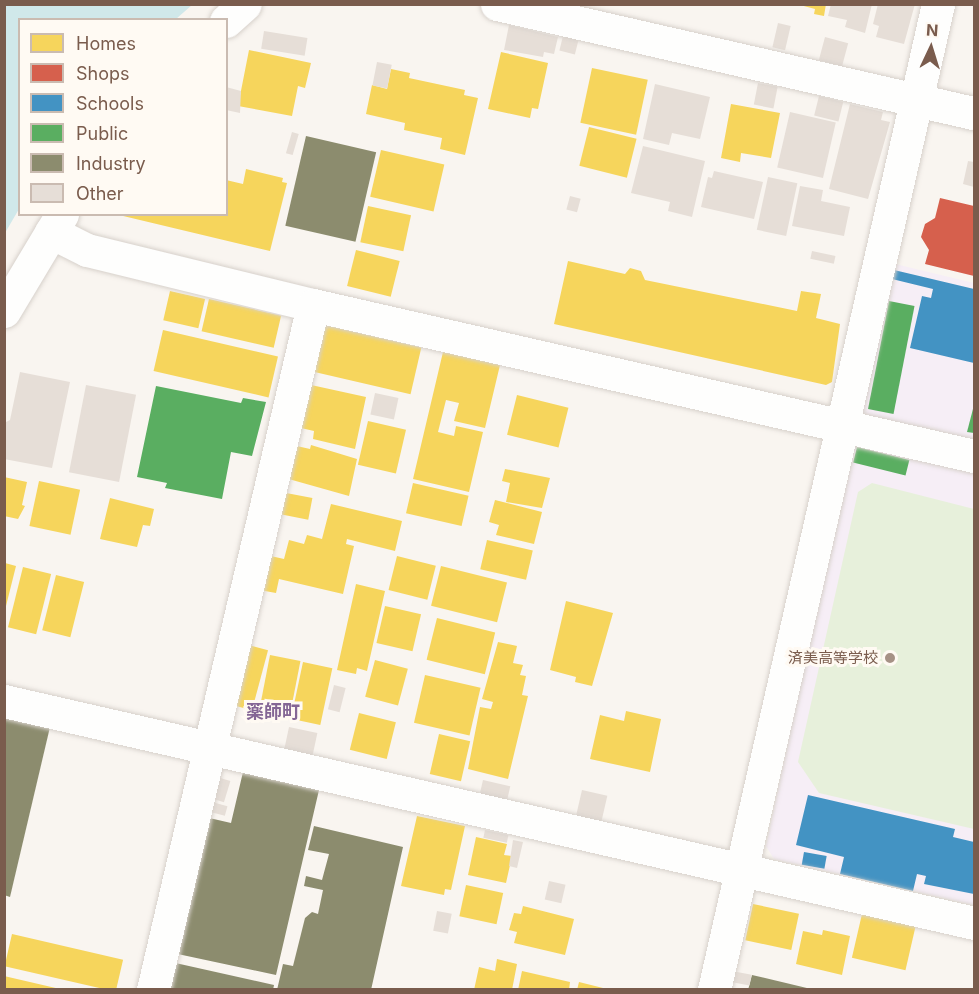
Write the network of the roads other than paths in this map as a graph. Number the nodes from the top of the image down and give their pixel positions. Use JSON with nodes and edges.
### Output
{"nodes":[{"id":1,"x":245,"y":4,"type":"edge"},
{"id":2,"x":497,"y":4,"type":"edge"},
{"id":3,"x":939,"y":4,"type":"edge"},
{"id":4,"x":228,"y":19,"type":"edge"},
{"id":5,"x":917,"y":99,"type":"junction"},
{"id":6,"x":975,"y":113,"type":"edge"},
{"id":7,"x":56,"y":223,"type":"edge"},
{"id":8,"x":313,"y":305,"type":"junction"},
{"id":9,"x":4,"y":310,"type":"edge"},
{"id":10,"x":844,"y":426,"type":"junction"},
{"id":11,"x":975,"y":456,"type":"edge"},
{"id":12,"x":4,"y":701,"type":"edge"},
{"id":13,"x":207,"y":749,"type":"junction"},
{"id":14,"x":744,"y":869,"type":"junction"},
{"id":15,"x":975,"y":923,"type":"edge"},
{"id":16,"x":153,"y":990,"type":"edge"},
{"id":17,"x":714,"y":990,"type":"edge"}],
"edges":[{"from":1,"to":4,"type":"street"},
{"from":2,"to":5,"type":"street"},
{"from":3,"to":5,"type":"street"},
{"from":5,"to":6,"type":"street"},
{"from":5,"to":10,"type":"street"},
{"from":7,"to":8,"type":"street"},
{"from":7,"to":9,"type":"street"},
{"from":8,"to":10,"type":"street"},
{"from":8,"to":13,"type":"street"},
{"from":10,"to":11,"type":"street"},
{"from":10,"to":14,"type":"street"},
{"from":12,"to":13,"type":"street"},
{"from":13,"to":14,"type":"street"},
{"from":13,"to":16,"type":"street"},
{"from":14,"to":15,"type":"street"},
{"from":14,"to":17,"type":"street"}]}
